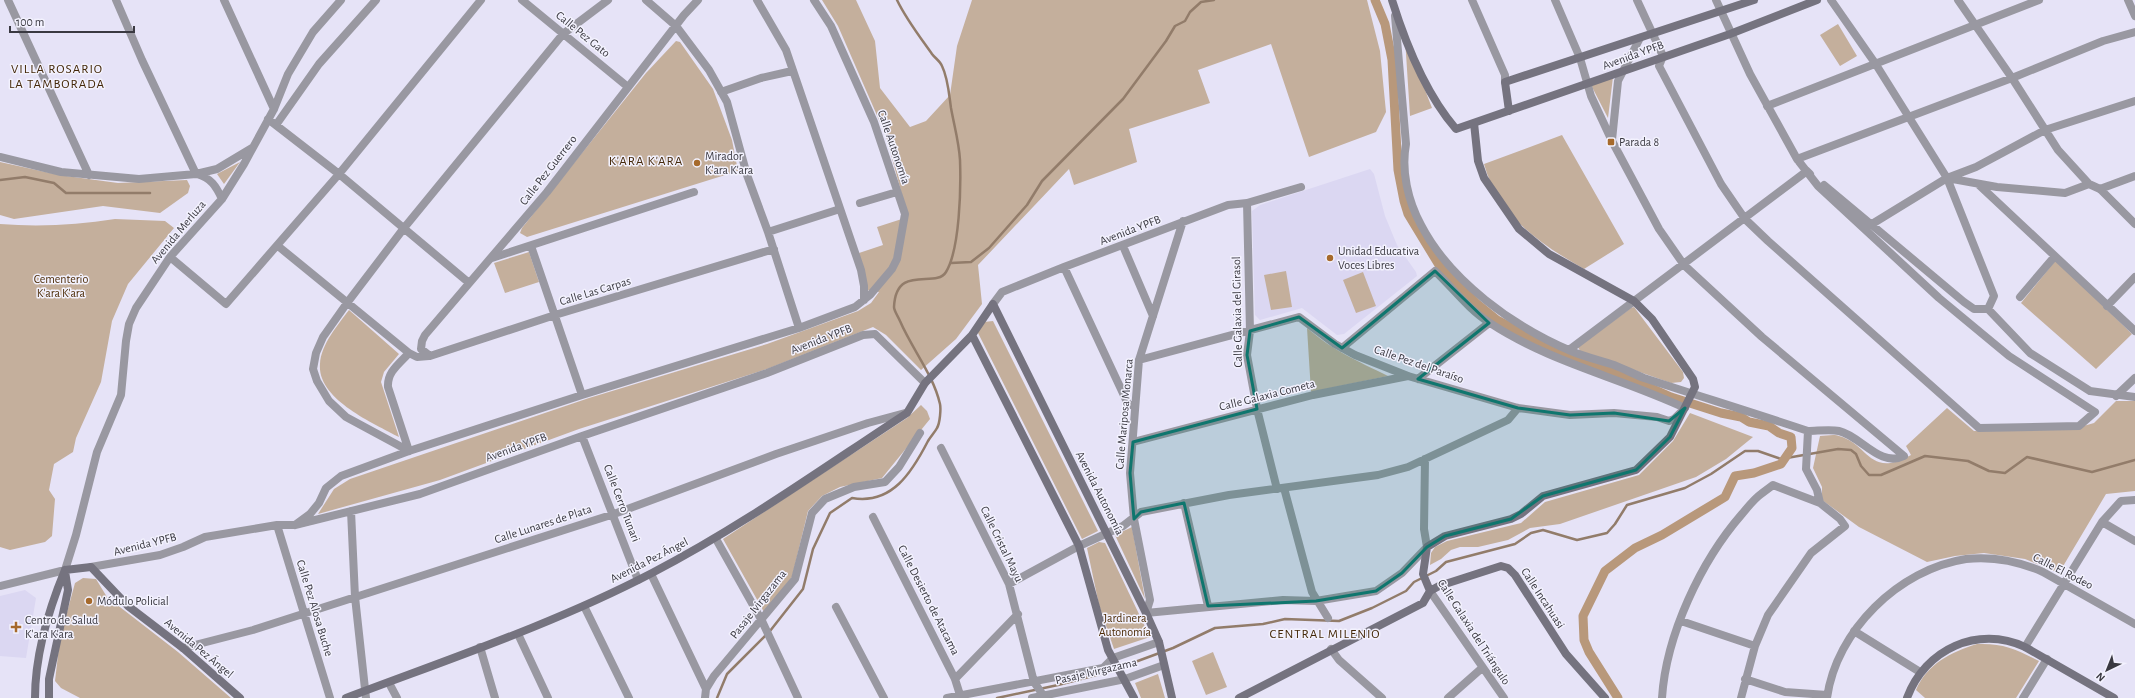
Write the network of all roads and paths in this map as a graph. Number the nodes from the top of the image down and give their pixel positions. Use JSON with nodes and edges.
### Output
{"nodes":[{"id":1,"x":8,"y":0,"type":"edge"},
{"id":2,"x":116,"y":0,"type":"edge"},
{"id":3,"x":224,"y":0,"type":"edge"},
{"id":4,"x":376,"y":0,"type":"edge"},
{"id":5,"x":481,"y":0,"type":"edge"},
{"id":6,"x":522,"y":0,"type":"edge"},
{"id":7,"x":608,"y":0,"type":"edge"},
{"id":8,"x":646,"y":0,"type":"edge"},
{"id":9,"x":698,"y":0,"type":"edge"},
{"id":10,"x":757,"y":0,"type":"edge"},
{"id":11,"x":814,"y":0,"type":"edge"},
{"id":12,"x":1392,"y":0,"type":"edge"},
{"id":13,"x":1472,"y":0,"type":"edge"},
{"id":14,"x":1555,"y":0,"type":"edge"},
{"id":15,"x":1637,"y":0,"type":"edge"},
{"id":16,"x":1716,"y":0,"type":"edge"},
{"id":17,"x":1754,"y":0,"type":"edge"},
{"id":18,"x":1817,"y":0,"type":"edge"},
{"id":19,"x":1831,"y":0,"type":"edge"},
{"id":20,"x":1958,"y":0,"type":"edge"},
{"id":21,"x":2039,"y":0,"type":"edge"},
{"id":22,"x":2128,"y":0,"type":"edge"},
{"id":23,"x":336,"y":2,"type":"edge"},
{"id":24,"x":1395,"y":8,"type":"junction"},
{"id":25,"x":1722,"y":12,"type":"junction"},
{"id":26,"x":2135,"y":16,"type":"edge"},
{"id":27,"x":1975,"y":24,"type":"junction"},
{"id":28,"x":676,"y":26,"type":"junction"},
{"id":29,"x":2135,"y":32,"type":"edge"},
{"id":30,"x":1652,"y":33,"type":"junction"},
{"id":31,"x":563,"y":34,"type":"junction"},
{"id":32,"x":1730,"y":34,"type":"junction"},
{"id":33,"x":1640,"y":38,"type":"junction"},
{"id":34,"x":1663,"y":56,"type":"junction"},
{"id":35,"x":1580,"y":58,"type":"junction"},
{"id":36,"x":1875,"y":64,"type":"junction"},
{"id":37,"x":792,"y":71,"type":"junction"},
{"id":38,"x":1623,"y":71,"type":"junction"},
{"id":39,"x":2012,"y":78,"type":"junction"},
{"id":40,"x":1505,"y":82,"type":"junction"},
{"id":41,"x":1587,"y":84,"type":"junction"},
{"id":42,"x":628,"y":87,"type":"junction"},
{"id":43,"x":721,"y":92,"type":"junction"},
{"id":44,"x":2135,"y":100,"type":"edge"},
{"id":45,"x":1767,"y":106,"type":"junction"},
{"id":46,"x":274,"y":109,"type":"junction"},
{"id":47,"x":1509,"y":110,"type":"junction"},
{"id":48,"x":1909,"y":116,"type":"junction"},
{"id":49,"x":268,"y":119,"type":"junction"},
{"id":50,"x":1474,"y":123,"type":"junction"},
{"id":51,"x":276,"y":125,"type":"junction"},
{"id":52,"x":2045,"y":130,"type":"junction"},
{"id":53,"x":1612,"y":141,"type":"junction"},
{"id":54,"x":253,"y":148,"type":"junction"},
{"id":55,"x":0,"y":157,"type":"edge"},
{"id":56,"x":1797,"y":159,"type":"junction"},
{"id":57,"x":1807,"y":171,"type":"junction"},
{"id":58,"x":89,"y":174,"type":"junction"},
{"id":59,"x":196,"y":174,"type":"junction"},
{"id":60,"x":339,"y":174,"type":"junction"},
{"id":61,"x":2135,"y":176,"type":"edge"},
{"id":62,"x":1947,"y":178,"type":"junction"},
{"id":63,"x":1978,"y":183,"type":"junction"},
{"id":64,"x":2090,"y":184,"type":"junction"},
{"id":65,"x":1301,"y":187,"type":"dead end"},
{"id":66,"x":2100,"y":188,"type":"junction"},
{"id":67,"x":694,"y":192,"type":"dead end"},
{"id":68,"x":897,"y":192,"type":"junction"},
{"id":69,"x":222,"y":199,"type":"junction"},
{"id":70,"x":860,"y":203,"type":"dead end"},
{"id":71,"x":1247,"y":203,"type":"junction"},
{"id":72,"x":840,"y":209,"type":"junction"},
{"id":73,"x":1745,"y":220,"type":"junction"},
{"id":74,"x":1183,"y":221,"type":"junction"},
{"id":75,"x":1872,"y":224,"type":"junction"},
{"id":76,"x":2135,"y":224,"type":"edge"},
{"id":77,"x":404,"y":228,"type":"junction"},
{"id":78,"x":768,"y":232,"type":"junction"},
{"id":79,"x":278,"y":246,"type":"junction"},
{"id":80,"x":531,"y":246,"type":"junction"},
{"id":81,"x":1122,"y":246,"type":"junction"},
{"id":82,"x":774,"y":249,"type":"junction"},
{"id":83,"x":2055,"y":256,"type":"junction"},
{"id":84,"x":170,"y":257,"type":"junction"},
{"id":85,"x":491,"y":258,"type":"junction"},
{"id":86,"x":1684,"y":265,"type":"junction"},
{"id":87,"x":1064,"y":267,"type":"junction"},
{"id":88,"x":2135,"y":276,"type":"edge"},
{"id":89,"x":468,"y":282,"type":"junction"},
{"id":90,"x":2020,"y":297,"type":"dead end"},
{"id":91,"x":864,"y":300,"type":"junction"},
{"id":92,"x":1634,"y":301,"type":"junction"},
{"id":93,"x":347,"y":303,"type":"junction"},
{"id":94,"x":993,"y":304,"type":"junction"},
{"id":95,"x":2107,"y":306,"type":"junction"},
{"id":96,"x":1988,"y":309,"type":"junction"},
{"id":97,"x":555,"y":315,"type":"junction"},
{"id":98,"x":1153,"y":316,"type":"junction"},
{"id":99,"x":1489,"y":323,"type":"junction"},
{"id":100,"x":799,"y":328,"type":"junction"},
{"id":101,"x":1250,"y":331,"type":"junction"},
{"id":102,"x":2135,"y":331,"type":"edge"},
{"id":103,"x":972,"y":335,"type":"junction"},
{"id":104,"x":1342,"y":348,"type":"junction"},
{"id":105,"x":1569,"y":350,"type":"junction"},
{"id":106,"x":409,"y":353,"type":"junction"},
{"id":107,"x":427,"y":355,"type":"junction"},
{"id":108,"x":1139,"y":360,"type":"junction"},
{"id":109,"x":1408,"y":376,"type":"junction"},
{"id":110,"x":2135,"y":378,"type":"edge"},
{"id":111,"x":1418,"y":379,"type":"junction"},
{"id":112,"x":925,"y":383,"type":"junction"},
{"id":113,"x":582,"y":395,"type":"junction"},
{"id":114,"x":2116,"y":396,"type":"junction"},
{"id":115,"x":2135,"y":397,"type":"edge"},
{"id":116,"x":1689,"y":401,"type":"junction"},
{"id":117,"x":1134,"y":406,"type":"junction"},
{"id":118,"x":1518,"y":408,"type":"junction"},
{"id":119,"x":1257,"y":409,"type":"junction"},
{"id":120,"x":907,"y":413,"type":"junction"},
{"id":121,"x":1808,"y":431,"type":"junction"},
{"id":122,"x":920,"y":433,"type":"dead end"},
{"id":123,"x":582,"y":436,"type":"junction"},
{"id":124,"x":1133,"y":442,"type":"junction"},
{"id":125,"x":941,"y":448,"type":"dead end"},
{"id":126,"x":410,"y":451,"type":"junction"},
{"id":127,"x":1425,"y":459,"type":"junction"},
{"id":128,"x":1281,"y":489,"type":"junction"},
{"id":129,"x":2135,"y":500,"type":"edge"},
{"id":130,"x":1184,"y":503,"type":"junction"},
{"id":131,"x":1820,"y":504,"type":"junction"},
{"id":132,"x":351,"y":511,"type":"junction"},
{"id":133,"x":614,"y":514,"type":"junction"},
{"id":134,"x":873,"y":517,"type":"dead end"},
{"id":135,"x":1134,"y":519,"type":"junction"},
{"id":136,"x":2102,"y":522,"type":"junction"},
{"id":137,"x":277,"y":525,"type":"junction"},
{"id":138,"x":295,"y":525,"type":"junction"},
{"id":139,"x":1106,"y":533,"type":"junction"},
{"id":140,"x":716,"y":539,"type":"junction"},
{"id":141,"x":2135,"y":541,"type":"edge"},
{"id":142,"x":1079,"y":546,"type":"junction"},
{"id":143,"x":1427,"y":547,"type":"junction"},
{"id":144,"x":91,"y":567,"type":"junction"},
{"id":145,"x":65,"y":570,"type":"junction"},
{"id":146,"x":651,"y":574,"type":"junction"},
{"id":147,"x":638,"y":580,"type":"junction"},
{"id":148,"x":1009,"y":584,"type":"junction"},
{"id":149,"x":2065,"y":584,"type":"junction"},
{"id":150,"x":0,"y":586,"type":"edge"},
{"id":151,"x":1430,"y":591,"type":"junction"},
{"id":152,"x":355,"y":597,"type":"junction"},
{"id":153,"x":1316,"y":601,"type":"junction"},
{"id":154,"x":584,"y":606,"type":"junction"},
{"id":155,"x":1208,"y":606,"type":"junction"},
{"id":156,"x":836,"y":607,"type":"dead end"},
{"id":157,"x":304,"y":613,"type":"junction"},
{"id":158,"x":1146,"y":613,"type":"junction"},
{"id":159,"x":1018,"y":614,"type":"junction"},
{"id":160,"x":1328,"y":618,"type":"dead end"},
{"id":161,"x":1681,"y":621,"type":"junction"},
{"id":162,"x":2135,"y":624,"type":"edge"},
{"id":163,"x":765,"y":628,"type":"junction"},
{"id":164,"x":1854,"y":630,"type":"junction"},
{"id":165,"x":518,"y":634,"type":"junction"},
{"id":166,"x":1158,"y":642,"type":"junction"},
{"id":167,"x":1755,"y":646,"type":"junction"},
{"id":168,"x":480,"y":647,"type":"junction"},
{"id":169,"x":2025,"y":647,"type":"junction"},
{"id":170,"x":184,"y":648,"type":"junction"},
{"id":171,"x":1331,"y":649,"type":"junction"},
{"id":172,"x":1113,"y":658,"type":"junction"},
{"id":173,"x":2047,"y":659,"type":"junction"},
{"id":174,"x":1164,"y":665,"type":"junction"},
{"id":175,"x":1482,"y":668,"type":"junction"},
{"id":176,"x":1920,"y":672,"type":"junction"},
{"id":177,"x":955,"y":679,"type":"junction"},
{"id":178,"x":1125,"y":679,"type":"junction"},
{"id":179,"x":1745,"y":680,"type":"junction"},
{"id":180,"x":1034,"y":682,"type":"junction"},
{"id":181,"x":389,"y":683,"type":"junction"},
{"id":182,"x":706,"y":689,"type":"junction"},
{"id":183,"x":366,"y":694,"type":"edge"},
{"id":184,"x":2100,"y":694,"type":"edge"},
{"id":185,"x":960,"y":695,"type":"junction"},
{"id":186,"x":1827,"y":696,"type":"edge"},
{"id":187,"x":1044,"y":697,"type":"edge"},
{"id":188,"x":36,"y":698,"type":"edge"},
{"id":189,"x":49,"y":698,"type":"edge"},
{"id":190,"x":240,"y":698,"type":"edge"},
{"id":191,"x":330,"y":698,"type":"edge"},
{"id":192,"x":346,"y":698,"type":"edge"},
{"id":193,"x":397,"y":698,"type":"edge"},
{"id":194,"x":495,"y":698,"type":"edge"},
{"id":195,"x":548,"y":698,"type":"edge"},
{"id":196,"x":629,"y":698,"type":"edge"},
{"id":197,"x":705,"y":698,"type":"edge"},
{"id":198,"x":798,"y":698,"type":"edge"},
{"id":199,"x":884,"y":698,"type":"edge"},
{"id":200,"x":947,"y":698,"type":"edge"},
{"id":201,"x":1032,"y":698,"type":"edge"},
{"id":202,"x":1134,"y":698,"type":"edge"},
{"id":203,"x":1172,"y":698,"type":"edge"},
{"id":204,"x":1239,"y":698,"type":"edge"},
{"id":205,"x":1382,"y":698,"type":"edge"},
{"id":206,"x":1448,"y":698,"type":"edge"},
{"id":207,"x":1504,"y":698,"type":"edge"},
{"id":208,"x":1604,"y":698,"type":"edge"},
{"id":209,"x":1662,"y":698,"type":"edge"},
{"id":210,"x":1741,"y":698,"type":"edge"},
{"id":211,"x":1907,"y":698,"type":"edge"},
{"id":212,"x":2023,"y":698,"type":"edge"},
{"id":213,"x":2114,"y":698,"type":"edge"}],
"edges":[{"from":1,"to":58,"type":"street"},
{"from":2,"to":59,"type":"street"},
{"from":3,"to":46,"type":"street"},
{"from":4,"to":51,"type":"street"},
{"from":5,"to":60,"type":"street"},
{"from":6,"to":31,"type":"street","name":"Calle Pez Gato"},
{"from":7,"to":31,"type":"street"},
{"from":8,"to":28,"type":"street"},
{"from":9,"to":28,"type":"street","name":"Calle Pez Guerrero"},
{"from":10,"to":37,"type":"street"},
{"from":11,"to":68,"type":"street","name":"Calle Autonomía"},
{"from":12,"to":24,"type":"street"},
{"from":13,"to":40,"type":"street"},
{"from":14,"to":35,"type":"street"},
{"from":15,"to":30,"type":"street"},
{"from":16,"to":25,"type":"street"},
{"from":17,"to":25,"type":"street","name":"Avenida YPFB"},
{"from":18,"to":32,"type":"street","name":"Avenida YPFB"},
{"from":19,"to":36,"type":"street"},
{"from":20,"to":27,"type":"street"},
{"from":21,"to":27,"type":"street"},
{"from":22,"to":26,"type":"street"},
{"from":23,"to":46,"type":"street","name":"Avenida Merluza"},
{"from":24,"to":50,"type":"street","name":"Avenida YPFB"},
{"from":24,"to":105,"type":"street"},
{"from":25,"to":30,"type":"street","name":"Avenida YPFB"},
{"from":25,"to":32,"type":"street"},
{"from":27,"to":36,"type":"street"},
{"from":27,"to":39,"type":"street"},
{"from":28,"to":42,"type":"street","name":"Calle Pez Guerrero"},
{"from":28,"to":43,"type":"street"},
{"from":29,"to":39,"type":"street"},
{"from":30,"to":33,"type":"street","name":"Avenida YPFB"},
{"from":30,"to":34,"type":"street"},
{"from":31,"to":42,"type":"street","name":"Calle Pez Gato"},
{"from":31,"to":77,"type":"street"},
{"from":32,"to":34,"type":"street","name":"Avenida YPFB"},
{"from":32,"to":45,"type":"street"},
{"from":33,"to":35,"type":"street","name":"Avenida YPFB"},
{"from":33,"to":38,"type":"street"},
{"from":34,"to":38,"type":"street","name":"Avenida YPFB"},
{"from":34,"to":73,"type":"street"},
{"from":35,"to":40,"type":"street","name":"Avenida YPFB"},
{"from":35,"to":41,"type":"street"},
{"from":36,"to":45,"type":"street"},
{"from":36,"to":48,"type":"street"},
{"from":37,"to":43,"type":"street"},
{"from":37,"to":72,"type":"street"},
{"from":38,"to":41,"type":"street","name":"Avenida YPFB"},
{"from":38,"to":53,"type":"street"},
{"from":39,"to":48,"type":"street"},
{"from":39,"to":52,"type":"street"},
{"from":40,"to":47,"type":"street"},
{"from":41,"to":47,"type":"street","name":"Avenida YPFB"},
{"from":41,"to":53,"type":"street"},
{"from":42,"to":85,"type":"street","name":"Calle Pez Guerrero"},
{"from":43,"to":78,"type":"street"},
{"from":44,"to":52,"type":"street"},
{"from":45,"to":56,"type":"street"},
{"from":46,"to":49,"type":"street","name":"Avenida Merluza"},
{"from":47,"to":50,"type":"street","name":"Avenida YPFB"},
{"from":48,"to":56,"type":"street"},
{"from":48,"to":62,"type":"street"},
{"from":49,"to":51,"type":"street"},
{"from":49,"to":54,"type":"street","name":"Avenida Merluza"},
{"from":50,"to":92,"type":"street"},
{"from":51,"to":60,"type":"street"},
{"from":52,"to":62,"type":"street"},
{"from":52,"to":64,"type":"street"},
{"from":53,"to":86,"type":"street"},
{"from":54,"to":59,"type":"street"},
{"from":54,"to":69,"type":"street","name":"Avenida Merluza"},
{"from":55,"to":58,"type":"street"},
{"from":56,"to":57,"type":"street"},
{"from":57,"to":73,"type":"street"},
{"from":57,"to":73,"type":"street"},
{"from":57,"to":75,"type":"street"},
{"from":58,"to":59,"type":"street"},
{"from":59,"to":69,"type":"street"},
{"from":60,"to":77,"type":"street"},
{"from":60,"to":79,"type":"street"},
{"from":61,"to":66,"type":"street"},
{"from":62,"to":63,"type":"street"},
{"from":62,"to":75,"type":"street"},
{"from":62,"to":96,"type":"street"},
{"from":63,"to":64,"type":"street"},
{"from":63,"to":83,"type":"street"},
{"from":64,"to":66,"type":"street"},
{"from":65,"to":71,"type":"street","name":"Avenida YPFB"},
{"from":66,"to":76,"type":"street"},
{"from":67,"to":80,"type":"street"},
{"from":68,"to":70,"type":"street"},
{"from":68,"to":91,"type":"street","name":"Calle Autonomía"},
{"from":69,"to":84,"type":"street","name":"Avenida Merluza"},
{"from":71,"to":74,"type":"street","name":"Avenida YPFB"},
{"from":71,"to":101,"type":"street","name":"Calle Galaxia del Girasol"},
{"from":72,"to":78,"type":"street"},
{"from":72,"to":91,"type":"street"},
{"from":73,"to":86,"type":"street"},
{"from":74,"to":81,"type":"street","name":"Avenida YPFB"},
{"from":74,"to":98,"type":"street","name":"Calle Mariposa Monarca"},
{"from":75,"to":96,"type":"street"},
{"from":77,"to":89,"type":"street"},
{"from":77,"to":93,"type":"street"},
{"from":78,"to":82,"type":"street"},
{"from":79,"to":84,"type":"street"},
{"from":79,"to":93,"type":"street"},
{"from":80,"to":85,"type":"street"},
{"from":80,"to":97,"type":"street"},
{"from":81,"to":87,"type":"street","name":"Avenida YPFB"},
{"from":81,"to":98,"type":"street"},
{"from":82,"to":97,"type":"street","name":"Calle Las Carpas"},
{"from":82,"to":100,"type":"street"},
{"from":83,"to":90,"type":"street"},
{"from":83,"to":95,"type":"street"},
{"from":84,"to":145,"type":"street","name":"Avenida Merluza"},
{"from":85,"to":89,"type":"street","name":"Calle Pez Guerrero"},
{"from":86,"to":92,"type":"street"},
{"from":86,"to":121,"type":"street"},
{"from":87,"to":94,"type":"street","name":"Avenida YPFB"},
{"from":87,"to":117,"type":"street"},
{"from":88,"to":95,"type":"street"},
{"from":89,"to":107,"type":"street","name":"Calle Pez Guerrero"},
{"from":91,"to":100,"type":"street","name":"Avenida YPFB"},
{"from":92,"to":105,"type":"street"},
{"from":92,"to":116,"type":"street"},
{"from":93,"to":106,"type":"street"},
{"from":93,"to":126,"type":"street"},
{"from":94,"to":103,"type":"street","name":"Avenida YPFB"},
{"from":94,"to":139,"type":"street","name":"Avenida Autonomía"},
{"from":95,"to":102,"type":"street"},
{"from":96,"to":114,"type":"street"},
{"from":97,"to":107,"type":"street","name":"Calle Las Carpas"},
{"from":97,"to":113,"type":"street"},
{"from":98,"to":108,"type":"street","name":"Calle Mariposa Monarca"},
{"from":99,"to":104,"type":"street"},
{"from":99,"to":111,"type":"street"},
{"from":99,"to":116,"type":"street"},
{"from":100,"to":113,"type":"street","name":"Avenida YPFB"},
{"from":101,"to":104,"type":"street","name":"Calle Pez del Paraíso"},
{"from":101,"to":108,"type":"street","name":"Calle Pez del Paraíso"},
{"from":101,"to":119,"type":"street","name":"Calle Galaxia del Girasol"},
{"from":103,"to":112,"type":"street","name":"Avenida YPFB"},
{"from":103,"to":142,"type":"street"},
{"from":104,"to":109,"type":"street","name":"Calle Pez del Paraíso"},
{"from":105,"to":116,"type":"street"},
{"from":106,"to":107,"type":"street"},
{"from":106,"to":126,"type":"street"},
{"from":108,"to":117,"type":"street","name":"Calle Mariposa Monarca"},
{"from":109,"to":111,"type":"street","name":"Calle Pez del Paraíso"},
{"from":109,"to":119,"type":"street","name":"Calle Galaxia Cometa"},
{"from":110,"to":114,"type":"street"},
{"from":111,"to":118,"type":"street","name":"Calle Pez del Paraíso"},
{"from":112,"to":120,"type":"street","name":"Avenida Pez Ángel"},
{"from":112,"to":123,"type":"street","name":"Avenida YPFB"},
{"from":113,"to":126,"type":"street","name":"Avenida YPFB"},
{"from":114,"to":115,"type":"street"},
{"from":116,"to":118,"type":"street","name":"Calle Pez del Paraíso"},
{"from":116,"to":121,"type":"street"},
{"from":116,"to":143,"type":"street"},
{"from":117,"to":124,"type":"street","name":"Calle Mariposa Monarca"},
{"from":118,"to":127,"type":"street"},
{"from":119,"to":124,"type":"street","name":"Calle Galaxia Cometa"},
{"from":119,"to":128,"type":"street","name":"Calle Galaxia del Girasol"},
{"from":120,"to":133,"type":"street","name":"Calle Lunares de Plata"},
{"from":120,"to":140,"type":"street","name":"Avenida Pez Ángel"},
{"from":121,"to":131,"type":"street"},
{"from":122,"to":163,"type":"street","name":"Pasaje Ivirgazama"},
{"from":123,"to":132,"type":"street","name":"Avenida YPFB"},
{"from":123,"to":133,"type":"street","name":"Calle Cerro Tunari"},
{"from":124,"to":135,"type":"street","name":"Calle Mariposa Monarca"},
{"from":125,"to":148,"type":"street","name":"Calle Cristal Mayu"},
{"from":126,"to":138,"type":"street","name":"Avenida YPFB"},
{"from":127,"to":128,"type":"street"},
{"from":127,"to":143,"type":"street","name":"Calle Galaxia del Triángulo"},
{"from":128,"to":130,"type":"street"},
{"from":128,"to":153,"type":"street","name":"Calle Galaxia del Girasol"},
{"from":129,"to":136,"type":"street"},
{"from":130,"to":135,"type":"street"},
{"from":130,"to":155,"type":"street"},
{"from":131,"to":161,"type":"street"},
{"from":131,"to":167,"type":"street"},
{"from":132,"to":138,"type":"street","name":"Avenida YPFB"},
{"from":132,"to":152,"type":"street"},
{"from":133,"to":147,"type":"street","name":"Calle Cerro Tunari"},
{"from":133,"to":152,"type":"street","name":"Calle Lunares de Plata"},
{"from":134,"to":177,"type":"street","name":"Calle Desierto de Atacama"},
{"from":135,"to":139,"type":"street"},
{"from":135,"to":158,"type":"street","name":"Calle Mariposa Monarca"},
{"from":136,"to":141,"type":"street"},
{"from":136,"to":149,"type":"street"},
{"from":137,"to":138,"type":"street","name":"Avenida YPFB"},
{"from":137,"to":144,"type":"street","name":"Avenida YPFB"},
{"from":137,"to":157,"type":"street","name":"Calle Pez Alosa Buche"},
{"from":139,"to":142,"type":"street"},
{"from":139,"to":158,"type":"street","name":"Avenida Autonomía"},
{"from":140,"to":146,"type":"street","name":"Avenida Pez Ángel"},
{"from":140,"to":163,"type":"street"},
{"from":142,"to":148,"type":"street"},
{"from":142,"to":172,"type":"street"},
{"from":143,"to":151,"type":"street","name":"Calle Galaxia del Triángulo"},
{"from":143,"to":153,"type":"street"},
{"from":144,"to":145,"type":"street","name":"Avenida YPFB"},
{"from":144,"to":170,"type":"street","name":"Avenida Pez Ángel"},
{"from":145,"to":150,"type":"street","name":"Avenida YPFB"},
{"from":145,"to":188,"type":"street","name":"Avenida Merluza"},
{"from":145,"to":189,"type":"street","name":"Avenida Merluza"},
{"from":146,"to":147,"type":"street","name":"Avenida Pez Ángel"},
{"from":146,"to":182,"type":"street"},
{"from":147,"to":154,"type":"street","name":"Avenida Pez Ángel"},
{"from":148,"to":159,"type":"street","name":"Calle Cristal Mayu"},
{"from":149,"to":162,"type":"street","name":"Calle El Rodeo"},
{"from":149,"to":164,"type":"street","name":"Calle El Rodeo"},
{"from":149,"to":169,"type":"street"},
{"from":151,"to":171,"type":"street","name":"Calle Incahuasi"},
{"from":151,"to":175,"type":"street","name":"Calle Galaxia del Triángulo"},
{"from":151,"to":208,"type":"street","name":"Calle Incahuasi"},
{"from":152,"to":157,"type":"street","name":"Calle Lunares de Plata"},
{"from":152,"to":183,"type":"street"},
{"from":153,"to":155,"type":"street"},
{"from":153,"to":160,"type":"street","name":"Calle Galaxia del Girasol"},
{"from":154,"to":165,"type":"street","name":"Avenida Pez Ángel"},
{"from":154,"to":196,"type":"street"},
{"from":155,"to":158,"type":"street"},
{"from":156,"to":199,"type":"street"},
{"from":157,"to":170,"type":"street","name":"Calle Lunares de Plata"},
{"from":157,"to":191,"type":"street","name":"Calle Pez Alosa Buche"},
{"from":158,"to":166,"type":"street","name":"Avenida Autonomía"},
{"from":159,"to":177,"type":"street"},
{"from":159,"to":180,"type":"street","name":"Calle Cristal Mayu"},
{"from":161,"to":167,"type":"street"},
{"from":161,"to":209,"type":"street"},
{"from":163,"to":182,"type":"street","name":"Pasaje Ivirgazama"},
{"from":163,"to":198,"type":"street"},
{"from":164,"to":176,"type":"street"},
{"from":164,"to":186,"type":"street","name":"Calle El Rodeo"},
{"from":165,"to":168,"type":"street","name":"Avenida Pez Ángel"},
{"from":165,"to":195,"type":"street"},
{"from":166,"to":172,"type":"street","name":"Pasaje Ivirgazama"},
{"from":166,"to":174,"type":"street","name":"Avenida Autonomía"},
{"from":167,"to":179,"type":"street"},
{"from":168,"to":181,"type":"street","name":"Avenida Pez Ángel"},
{"from":168,"to":194,"type":"street"},
{"from":169,"to":173,"type":"street"},
{"from":169,"to":176,"type":"street"},
{"from":170,"to":190,"type":"street","name":"Avenida Pez Ángel"},
{"from":171,"to":204,"type":"street","name":"Calle Incahuasi"},
{"from":171,"to":205,"type":"street"},
{"from":172,"to":178,"type":"street"},
{"from":172,"to":180,"type":"street","name":"Pasaje Ivirgazama"},
{"from":173,"to":184,"type":"street"},
{"from":173,"to":212,"type":"street"},
{"from":174,"to":178,"type":"street","name":"Pasaje Ivirgazama"},
{"from":174,"to":203,"type":"street","name":"Avenida Autonomía"},
{"from":175,"to":206,"type":"street"},
{"from":175,"to":207,"type":"street","name":"Calle Galaxia del Triángulo"},
{"from":176,"to":211,"type":"street"},
{"from":177,"to":185,"type":"street","name":"Calle Desierto de Atacama"},
{"from":178,"to":187,"type":"street","name":"Pasaje Ivirgazama"},
{"from":178,"to":202,"type":"street"},
{"from":179,"to":186,"type":"street"},
{"from":179,"to":210,"type":"street"},
{"from":180,"to":185,"type":"street","name":"Pasaje Ivirgazama"},
{"from":180,"to":187,"type":"street","name":"Calle Cristal Mayu"},
{"from":181,"to":183,"type":"street","name":"Avenida Pez Ángel"},
{"from":181,"to":193,"type":"street"},
{"from":182,"to":197,"type":"street","name":"Pasaje Ivirgazama"},
{"from":183,"to":192,"type":"street","name":"Avenida Pez Ángel"},
{"from":184,"to":213,"type":"street"},
{"from":185,"to":200,"type":"street","name":"Pasaje Ivirgazama"},
{"from":187,"to":201,"type":"street","name":"Pasaje Ivirgazama"}]}
